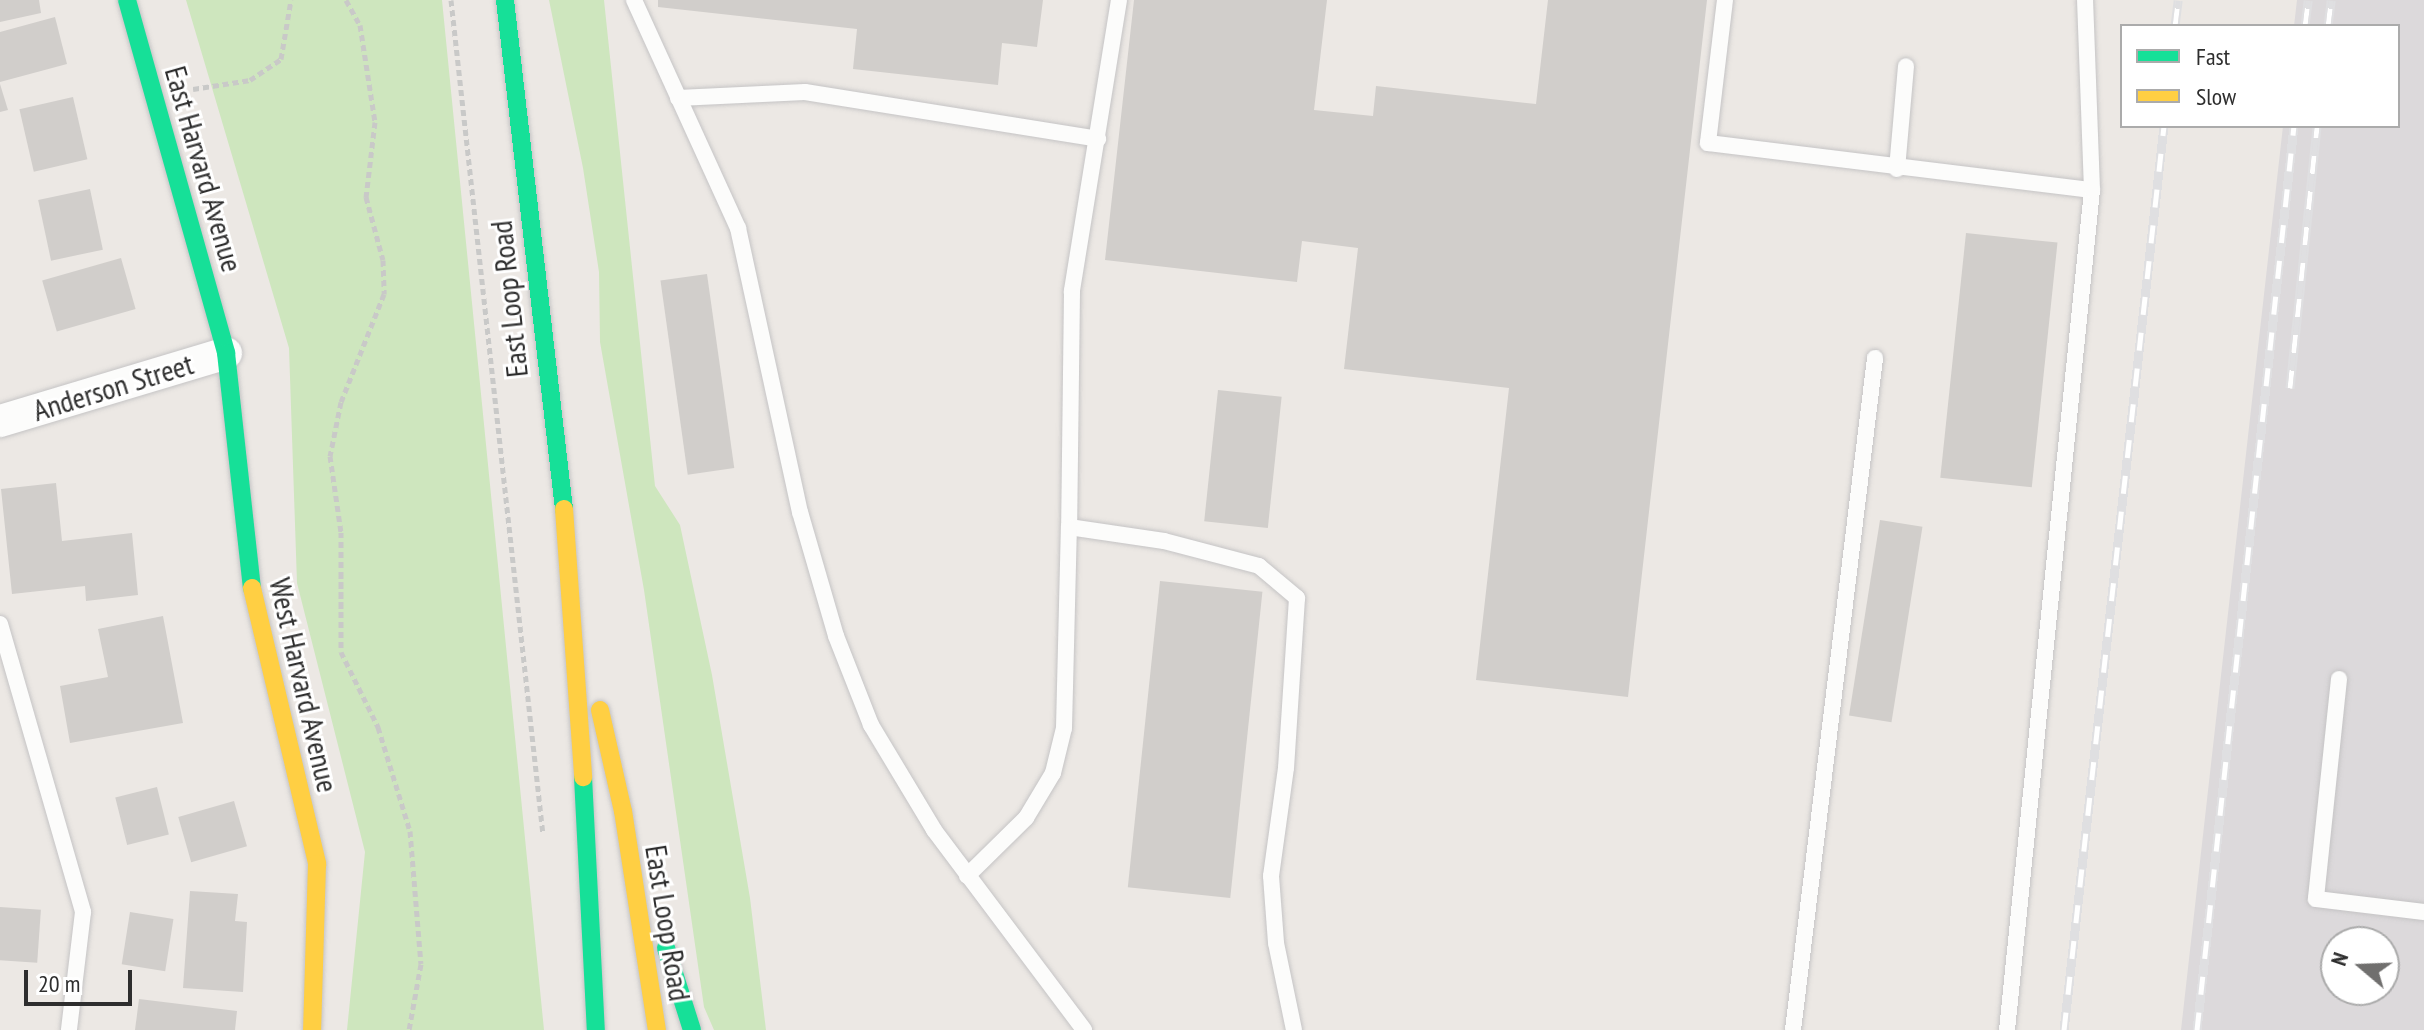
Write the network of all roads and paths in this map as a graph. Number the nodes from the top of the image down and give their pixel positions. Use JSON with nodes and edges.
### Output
{"nodes":[{"id":1,"x":127,"y":0,"type":"edge"},
{"id":2,"x":291,"y":0,"type":"edge"},
{"id":3,"x":346,"y":0,"type":"edge"},
{"id":4,"x":451,"y":0,"type":"edge"},
{"id":5,"x":505,"y":0,"type":"edge"},
{"id":6,"x":634,"y":0,"type":"edge"},
{"id":7,"x":1119,"y":0,"type":"edge"},
{"id":8,"x":1725,"y":0,"type":"edge"},
{"id":9,"x":2085,"y":0,"type":"edge"},
{"id":10,"x":1906,"y":66,"type":"dead end"},
{"id":11,"x":678,"y":98,"type":"junction"},
{"id":12,"x":159,"y":106,"type":"junction"},
{"id":13,"x":1098,"y":139,"type":"junction"},
{"id":14,"x":1897,"y":169,"type":"junction"},
{"id":15,"x":2092,"y":190,"type":"junction"},
{"id":16,"x":226,"y":353,"type":"junction"},
{"id":17,"x":1875,"y":358,"type":"dead end"},
{"id":18,"x":0,"y":421,"type":"edge"},
{"id":19,"x":1069,"y":527,"type":"junction"},
{"id":20,"x":573,"y":591,"type":"junction"},
{"id":21,"x":0,"y":624,"type":"edge"},
{"id":22,"x":2339,"y":679,"type":"dead end"},
{"id":23,"x":623,"y":811,"type":"junction"},
{"id":24,"x":543,"y":837,"type":"dead end"},
{"id":25,"x":967,"y":876,"type":"junction"},
{"id":26,"x":2424,"y":912,"type":"edge"},
{"id":27,"x":69,"y":1030,"type":"edge"},
{"id":28,"x":312,"y":1030,"type":"edge"},
{"id":29,"x":409,"y":1030,"type":"edge"},
{"id":30,"x":596,"y":1030,"type":"edge"},
{"id":31,"x":657,"y":1030,"type":"edge"},
{"id":32,"x":692,"y":1030,"type":"edge"},
{"id":33,"x":1084,"y":1030,"type":"edge"},
{"id":34,"x":1294,"y":1030,"type":"edge"},
{"id":35,"x":1793,"y":1030,"type":"edge"},
{"id":36,"x":2007,"y":1030,"type":"edge"}],
"edges":[{"from":1,"to":12,"type":"main road","name":"East Harvard Avenue"},
{"from":2,"to":12,"type":"path"},
{"from":3,"to":29,"type":"path"},
{"from":4,"to":24,"type":"path"},
{"from":5,"to":20,"type":"main road","name":"East Loop Road"},
{"from":6,"to":11,"type":"lane"},
{"from":7,"to":13,"type":"lane"},
{"from":8,"to":14,"type":"lane"},
{"from":9,"to":15,"type":"lane"},
{"from":10,"to":14,"type":"lane"},
{"from":11,"to":13,"type":"lane"},
{"from":11,"to":25,"type":"lane"},
{"from":12,"to":16,"type":"main road","name":"East Harvard Avenue"},
{"from":13,"to":19,"type":"lane"},
{"from":14,"to":15,"type":"lane"},
{"from":15,"to":36,"type":"lane"},
{"from":16,"to":18,"type":"street","name":"Anderson Street"},
{"from":16,"to":28,"type":"main road","name":"West Harvard Avenue"},
{"from":17,"to":35,"type":"lane"},
{"from":19,"to":25,"type":"lane"},
{"from":19,"to":34,"type":"lane"},
{"from":20,"to":23,"type":"main road","name":"East Loop Road"},
{"from":20,"to":30,"type":"main road","name":"East Loop Road"},
{"from":21,"to":27,"type":"lane"},
{"from":22,"to":26,"type":"lane"},
{"from":23,"to":31,"type":"main road","name":"East Loop Road"},
{"from":23,"to":32,"type":"main road"},
{"from":25,"to":33,"type":"lane"}]}
